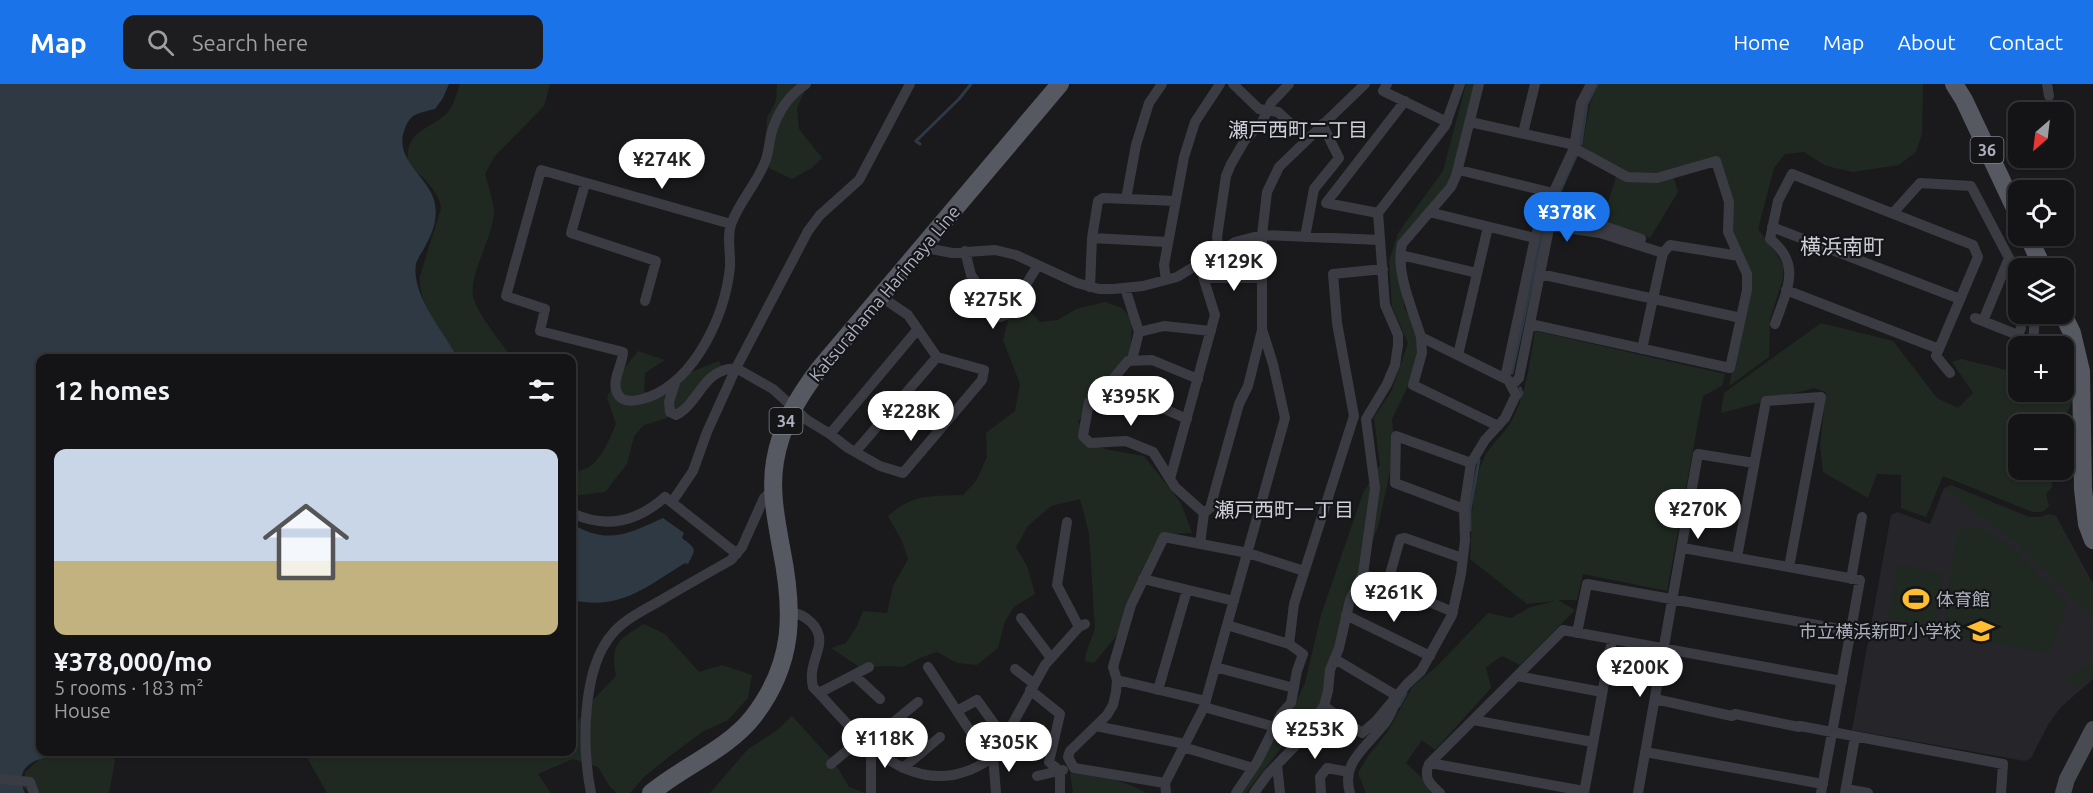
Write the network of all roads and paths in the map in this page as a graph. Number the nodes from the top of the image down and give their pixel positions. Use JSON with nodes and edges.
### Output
{"nodes":[{"id":1,"x":806,"y":84,"type":"edge"},
{"id":2,"x":1060,"y":84,"type":"edge"},
{"id":3,"x":1074,"y":84,"type":"edge"},
{"id":4,"x":1162,"y":84,"type":"edge"},
{"id":5,"x":1220,"y":84,"type":"edge"},
{"id":6,"x":1233,"y":84,"type":"edge"},
{"id":7,"x":1289,"y":84,"type":"edge"},
{"id":8,"x":1387,"y":84,"type":"edge"},
{"id":9,"x":1460,"y":84,"type":"edge"},
{"id":10,"x":1479,"y":84,"type":"edge"},
{"id":11,"x":1535,"y":84,"type":"edge"},
{"id":12,"x":1591,"y":84,"type":"edge"},
{"id":13,"x":1954,"y":84,"type":"edge"},
{"id":14,"x":2048,"y":84,"type":"edge"},
{"id":15,"x":907,"y":85,"type":"edge"},
{"id":16,"x":1363,"y":85,"type":"edge"},
{"id":17,"x":2049,"y":96,"type":"dead end"},
{"id":18,"x":1405,"y":102,"type":"junction"},
{"id":19,"x":1267,"y":111,"type":"junction"},
{"id":20,"x":1447,"y":122,"type":"junction"},
{"id":21,"x":1470,"y":122,"type":"junction"},
{"id":22,"x":1322,"y":124,"type":"junction"},
{"id":23,"x":1523,"y":133,"type":"junction"},
{"id":24,"x":1307,"y":139,"type":"junction"},
{"id":25,"x":1574,"y":146,"type":"junction"},
{"id":26,"x":1459,"y":170,"type":"junction"},
{"id":27,"x":585,"y":184,"type":"junction"},
{"id":28,"x":1553,"y":193,"type":"junction"},
{"id":29,"x":2008,"y":194,"type":"edge"},
{"id":30,"x":1126,"y":199,"type":"junction"},
{"id":31,"x":1176,"y":201,"type":"junction"},
{"id":32,"x":1429,"y":212,"type":"junction"},
{"id":33,"x":1544,"y":212,"type":"junction"},
{"id":34,"x":1378,"y":213,"type":"junction"},
{"id":35,"x":1893,"y":213,"type":"junction"},
{"id":36,"x":731,"y":224,"type":"junction"},
{"id":37,"x":1488,"y":227,"type":"junction"},
{"id":38,"x":1772,"y":227,"type":"junction"},
{"id":39,"x":1262,"y":236,"type":"junction"},
{"id":40,"x":1305,"y":237,"type":"junction"},
{"id":41,"x":1092,"y":238,"type":"junction"},
{"id":42,"x":1535,"y":238,"type":"junction"},
{"id":43,"x":1641,"y":239,"type":"dead end"},
{"id":44,"x":1380,"y":240,"type":"junction"},
{"id":45,"x":1168,"y":242,"type":"junction"},
{"id":46,"x":928,"y":249,"type":"junction"},
{"id":47,"x":965,"y":251,"type":"junction"},
{"id":48,"x":1219,"y":251,"type":"junction"},
{"id":49,"x":1664,"y":253,"type":"junction"},
{"id":50,"x":1401,"y":255,"type":"junction"},
{"id":51,"x":1739,"y":256,"type":"junction"},
{"id":52,"x":2009,"y":258,"type":"edge"},
{"id":53,"x":2008,"y":260,"type":"edge"},
{"id":54,"x":1199,"y":264,"type":"junction"},
{"id":55,"x":1038,"y":265,"type":"junction"},
{"id":56,"x":1383,"y":269,"type":"junction"},
{"id":57,"x":1477,"y":273,"type":"junction"},
{"id":58,"x":1540,"y":274,"type":"junction"},
{"id":59,"x":1205,"y":278,"type":"junction"},
{"id":60,"x":1262,"y":278,"type":"junction"},
{"id":61,"x":1166,"y":280,"type":"junction"},
{"id":62,"x":1090,"y":287,"type":"junction"},
{"id":63,"x":1125,"y":288,"type":"junction"},
{"id":64,"x":1786,"y":290,"type":"junction"},
{"id":65,"x":1653,"y":299,"type":"junction"},
{"id":66,"x":1960,"y":299,"type":"junction"},
{"id":67,"x":645,"y":300,"type":"dead end"},
{"id":68,"x":885,"y":300,"type":"junction"},
{"id":69,"x":1741,"y":318,"type":"junction"},
{"id":70,"x":1530,"y":324,"type":"junction"},
{"id":71,"x":1774,"y":324,"type":"dead end"},
{"id":72,"x":2022,"y":328,"type":"dead end"},
{"id":73,"x":918,"y":329,"type":"junction"},
{"id":74,"x":1262,"y":329,"type":"junction"},
{"id":75,"x":1211,"y":331,"type":"junction"},
{"id":76,"x":1139,"y":332,"type":"junction"},
{"id":77,"x":1421,"y":337,"type":"junction"},
{"id":78,"x":1642,"y":349,"type":"junction"},
{"id":79,"x":1939,"y":349,"type":"junction"},
{"id":80,"x":1458,"y":355,"type":"junction"},
{"id":81,"x":937,"y":357,"type":"junction"},
{"id":82,"x":1132,"y":360,"type":"junction"},
{"id":83,"x":736,"y":368,"type":"junction"},
{"id":84,"x":1950,"y":373,"type":"dead end"},
{"id":85,"x":1198,"y":379,"type":"junction"},
{"id":86,"x":1508,"y":381,"type":"junction"},
{"id":87,"x":675,"y":383,"type":"junction"},
{"id":88,"x":2074,"y":383,"type":"edge"},
{"id":89,"x":1095,"y":399,"type":"junction"},
{"id":90,"x":796,"y":411,"type":"junction"},
{"id":91,"x":1354,"y":416,"type":"junction"},
{"id":92,"x":1187,"y":419,"type":"junction"},
{"id":93,"x":1366,"y":419,"type":"junction"},
{"id":94,"x":1498,"y":426,"type":"junction"},
{"id":95,"x":830,"y":434,"type":"junction"},
{"id":96,"x":856,"y":451,"type":"junction"},
{"id":97,"x":1471,"y":463,"type":"junction"},
{"id":98,"x":1754,"y":463,"type":"junction"},
{"id":99,"x":1170,"y":479,"type":"junction"},
{"id":100,"x":773,"y":489,"type":"junction"},
{"id":101,"x":672,"y":502,"type":"junction"},
{"id":102,"x":1464,"y":509,"type":"junction"},
{"id":103,"x":1204,"y":513,"type":"junction"},
{"id":104,"x":576,"y":515,"type":"edge"},
{"id":105,"x":1862,"y":517,"type":"dead end"},
{"id":106,"x":1067,"y":522,"type":"dead end"},
{"id":107,"x":2093,"y":540,"type":"edge"},
{"id":108,"x":1200,"y":544,"type":"junction"},
{"id":109,"x":1683,"y":548,"type":"junction"},
{"id":110,"x":1248,"y":553,"type":"junction"},
{"id":111,"x":737,"y":554,"type":"junction"},
{"id":112,"x":1737,"y":557,"type":"junction"},
{"id":113,"x":1462,"y":558,"type":"junction"},
{"id":114,"x":1789,"y":567,"type":"junction"},
{"id":115,"x":1304,"y":571,"type":"junction"},
{"id":116,"x":1363,"y":574,"type":"junction"},
{"id":117,"x":1143,"y":579,"type":"junction"},
{"id":118,"x":1851,"y":579,"type":"junction"},
{"id":119,"x":1387,"y":585,"type":"junction"},
{"id":120,"x":1187,"y":590,"type":"junction"},
{"id":121,"x":1673,"y":599,"type":"junction"},
{"id":122,"x":1234,"y":601,"type":"junction"},
{"id":123,"x":795,"y":612,"type":"junction"},
{"id":124,"x":1453,"y":612,"type":"junction"},
{"id":125,"x":1346,"y":615,"type":"junction"},
{"id":126,"x":1021,"y":618,"type":"dead end"},
{"id":127,"x":1227,"y":625,"type":"junction"},
{"id":128,"x":1851,"y":631,"type":"junction"},
{"id":129,"x":1577,"y":633,"type":"junction"},
{"id":130,"x":1612,"y":640,"type":"junction"},
{"id":131,"x":1289,"y":644,"type":"junction"},
{"id":132,"x":1663,"y":648,"type":"junction"},
{"id":133,"x":1430,"y":656,"type":"junction"},
{"id":134,"x":1051,"y":658,"type":"junction"},
{"id":135,"x":1335,"y":659,"type":"junction"},
{"id":136,"x":927,"y":667,"type":"dead end"},
{"id":137,"x":1215,"y":667,"type":"junction"},
{"id":138,"x":869,"y":668,"type":"dead end"},
{"id":139,"x":1015,"y":669,"type":"dead end"},
{"id":140,"x":854,"y":675,"type":"junction"},
{"id":141,"x":1517,"y":676,"type":"junction"},
{"id":142,"x":1117,"y":680,"type":"junction"},
{"id":143,"x":1842,"y":681,"type":"junction"},
{"id":144,"x":1032,"y":686,"type":"junction"},
{"id":145,"x":1294,"y":688,"type":"junction"},
{"id":146,"x":1158,"y":690,"type":"junction"},
{"id":147,"x":1602,"y":692,"type":"junction"},
{"id":148,"x":819,"y":693,"type":"junction"},
{"id":149,"x":1397,"y":696,"type":"junction"},
{"id":150,"x":880,"y":699,"type":"dead end"},
{"id":151,"x":1655,"y":699,"type":"junction"},
{"id":152,"x":918,"y":702,"type":"dead end"},
{"id":153,"x":1205,"y":704,"type":"junction"},
{"id":154,"x":1324,"y":706,"type":"junction"},
{"id":155,"x":957,"y":711,"type":"junction"},
{"id":156,"x":1473,"y":720,"type":"junction"},
{"id":157,"x":1096,"y":726,"type":"junction"},
{"id":158,"x":1275,"y":727,"type":"junction"},
{"id":159,"x":2093,"y":729,"type":"edge"},
{"id":160,"x":1000,"y":732,"type":"dead end"},
{"id":161,"x":1833,"y":733,"type":"junction"},
{"id":162,"x":940,"y":737,"type":"dead end"},
{"id":163,"x":1855,"y":737,"type":"junction"},
{"id":164,"x":868,"y":742,"type":"junction"},
{"id":165,"x":1593,"y":742,"type":"junction"},
{"id":166,"x":1184,"y":745,"type":"junction"},
{"id":167,"x":1646,"y":752,"type":"junction"},
{"id":168,"x":991,"y":758,"type":"junction"},
{"id":169,"x":831,"y":764,"type":"dead end"},
{"id":170,"x":1430,"y":764,"type":"junction"},
{"id":171,"x":1277,"y":765,"type":"junction"},
{"id":172,"x":1073,"y":766,"type":"junction"},
{"id":173,"x":903,"y":768,"type":"junction"},
{"id":174,"x":1253,"y":768,"type":"junction"},
{"id":175,"x":1060,"y":771,"type":"junction"},
{"id":176,"x":1349,"y":772,"type":"junction"},
{"id":177,"x":1037,"y":776,"type":"dead end"},
{"id":178,"x":0,"y":779,"type":"edge"},
{"id":179,"x":1165,"y":788,"type":"edge"},
{"id":180,"x":1822,"y":789,"type":"edge"},
{"id":181,"x":1845,"y":791,"type":"edge"},
{"id":182,"x":1584,"y":792,"type":"edge"},
{"id":183,"x":34,"y":793,"type":"edge"},
{"id":184,"x":591,"y":793,"type":"edge"},
{"id":185,"x":651,"y":793,"type":"edge"},
{"id":186,"x":669,"y":793,"type":"edge"},
{"id":187,"x":871,"y":793,"type":"edge"},
{"id":188,"x":996,"y":793,"type":"edge"},
{"id":189,"x":1060,"y":793,"type":"edge"},
{"id":190,"x":1236,"y":793,"type":"edge"},
{"id":191,"x":1254,"y":793,"type":"edge"},
{"id":192,"x":1280,"y":793,"type":"edge"},
{"id":193,"x":1321,"y":793,"type":"edge"},
{"id":194,"x":1350,"y":793,"type":"edge"},
{"id":195,"x":1440,"y":793,"type":"edge"},
{"id":196,"x":1638,"y":793,"type":"edge"},
{"id":197,"x":1868,"y":793,"type":"edge"},
{"id":198,"x":2001,"y":793,"type":"edge"},
{"id":199,"x":2063,"y":793,"type":"edge"}],
"edges":[{"from":1,"to":36,"type":"street"},
{"from":2,"to":46,"type":"main road","name":"Katsurahama Harimaya Line","number":"34"},
{"from":3,"to":46,"type":"main road","name":"Katsurahama Harimaya Line","number":"34"},
{"from":4,"to":30,"type":"street"},
{"from":5,"to":31,"type":"street"},
{"from":6,"to":19,"type":"street"},
{"from":7,"to":19,"type":"street"},
{"from":8,"to":18,"type":"street"},
{"from":9,"to":20,"type":"street"},
{"from":10,"to":21,"type":"street"},
{"from":11,"to":23,"type":"street"},
{"from":12,"to":25,"type":"street"},
{"from":13,"to":29,"type":"main road","number":"36"},
{"from":14,"to":17,"type":"street"},
{"from":15,"to":83,"type":"street"},
{"from":16,"to":22,"type":"street"},
{"from":18,"to":20,"type":"street"},
{"from":18,"to":34,"type":"street"},
{"from":19,"to":24,"type":"street"},
{"from":19,"to":48,"type":"street"},
{"from":20,"to":34,"type":"street"},
{"from":21,"to":23,"type":"street"},
{"from":21,"to":26,"type":"street"},
{"from":22,"to":24,"type":"street"},
{"from":22,"to":40,"type":"street"},
{"from":23,"to":25,"type":"street"},
{"from":24,"to":39,"type":"street"},
{"from":25,"to":28,"type":"street"},
{"from":25,"to":51,"type":"street"},
{"from":26,"to":28,"type":"street"},
{"from":26,"to":32,"type":"street"},
{"from":27,"to":36,"type":"street"},
{"from":27,"to":67,"type":"street"},
{"from":27,"to":87,"type":"street"},
{"from":28,"to":33,"type":"street"},
{"from":30,"to":31,"type":"street"},
{"from":30,"to":41,"type":"street"},
{"from":31,"to":45,"type":"street"},
{"from":32,"to":37,"type":"street"},
{"from":32,"to":50,"type":"street"},
{"from":33,"to":42,"type":"street"},
{"from":33,"to":43,"type":"street"},
{"from":34,"to":44,"type":"street"},
{"from":35,"to":38,"type":"street"},
{"from":35,"to":52,"type":"street"},
{"from":35,"to":66,"type":"street"},
{"from":36,"to":87,"type":"street"},
{"from":37,"to":42,"type":"street"},
{"from":37,"to":57,"type":"street"},
{"from":38,"to":64,"type":"street"},
{"from":38,"to":66,"type":"street"},
{"from":39,"to":40,"type":"street"},
{"from":39,"to":48,"type":"street"},
{"from":39,"to":60,"type":"street"},
{"from":40,"to":44,"type":"street"},
{"from":41,"to":45,"type":"street"},
{"from":41,"to":62,"type":"street"},
{"from":42,"to":86,"type":"street"},
{"from":44,"to":56,"type":"street"},
{"from":45,"to":61,"type":"street"},
{"from":46,"to":47,"type":"street"},
{"from":46,"to":68,"type":"main road","name":"Katsurahama Harimaya Line","number":"34"},
{"from":47,"to":55,"type":"street"},
{"from":47,"to":55,"type":"street"},
{"from":48,"to":54,"type":"street"},
{"from":49,"to":51,"type":"street"},
{"from":49,"to":58,"type":"street"},
{"from":49,"to":65,"type":"street"},
{"from":50,"to":57,"type":"street"},
{"from":50,"to":77,"type":"street"},
{"from":51,"to":69,"type":"street"},
{"from":53,"to":72,"type":"street"},
{"from":54,"to":59,"type":"street"},
{"from":54,"to":61,"type":"street"},
{"from":55,"to":62,"type":"street"},
{"from":56,"to":91,"type":"street"},
{"from":56,"to":93,"type":"street"},
{"from":57,"to":80,"type":"street"},
{"from":58,"to":65,"type":"street"},
{"from":58,"to":70,"type":"street"},
{"from":59,"to":60,"type":"street"},
{"from":59,"to":75,"type":"street"},
{"from":60,"to":74,"type":"street"},
{"from":61,"to":63,"type":"street"},
{"from":62,"to":63,"type":"street"},
{"from":63,"to":76,"type":"street"},
{"from":64,"to":71,"type":"street"},
{"from":64,"to":79,"type":"street"},
{"from":65,"to":69,"type":"street"},
{"from":65,"to":78,"type":"street"},
{"from":66,"to":79,"type":"street"},
{"from":68,"to":73,"type":"street"},
{"from":68,"to":90,"type":"main road","name":"Katsurahama Harimaya Line","number":"34"},
{"from":69,"to":78,"type":"street"},
{"from":70,"to":78,"type":"street"},
{"from":70,"to":86,"type":"street"},
{"from":73,"to":81,"type":"street"},
{"from":73,"to":95,"type":"street"},
{"from":74,"to":103,"type":"street"},
{"from":74,"to":110,"type":"street"},
{"from":75,"to":76,"type":"street"},
{"from":75,"to":85,"type":"street"},
{"from":76,"to":82,"type":"street"},
{"from":77,"to":80,"type":"street"},
{"from":77,"to":94,"type":"street"},
{"from":79,"to":84,"type":"street"},
{"from":80,"to":86,"type":"street"},
{"from":81,"to":96,"type":"street"},
{"from":81,"to":96,"type":"street"},
{"from":82,"to":85,"type":"street"},
{"from":82,"to":89,"type":"street"},
{"from":83,"to":87,"type":"street"},
{"from":83,"to":90,"type":"street"},
{"from":83,"to":101,"type":"street"},
{"from":85,"to":92,"type":"street"},
{"from":86,"to":94,"type":"street"},
{"from":88,"to":107,"type":"main road"},
{"from":89,"to":92,"type":"street"},
{"from":89,"to":99,"type":"street"},
{"from":90,"to":95,"type":"street"},
{"from":90,"to":100,"type":"main road","name":"Katsurahama Harimaya Line","number":"34"},
{"from":90,"to":123,"type":"main road","name":"Katsurahama Harimaya Line","number":"34"},
{"from":91,"to":93,"type":"street"},
{"from":91,"to":115,"type":"street"},
{"from":92,"to":99,"type":"street"},
{"from":93,"to":116,"type":"street"},
{"from":94,"to":97,"type":"street"},
{"from":95,"to":96,"type":"street"},
{"from":97,"to":102,"type":"street"},
{"from":97,"to":102,"type":"street"},
{"from":98,"to":109,"type":"street"},
{"from":98,"to":112,"type":"street"},
{"from":98,"to":114,"type":"street"},
{"from":99,"to":103,"type":"street"},
{"from":100,"to":111,"type":"street"},
{"from":100,"to":123,"type":"main road","name":"Katsurahama Harimaya Line","number":"34"},
{"from":101,"to":104,"type":"street"},
{"from":101,"to":111,"type":"street"},
{"from":102,"to":113,"type":"street"},
{"from":103,"to":108,"type":"street"},
{"from":105,"to":118,"type":"street"},
{"from":106,"to":134,"type":"street"},
{"from":108,"to":110,"type":"street"},
{"from":108,"to":117,"type":"street"},
{"from":109,"to":112,"type":"street"},
{"from":109,"to":121,"type":"street"},
{"from":110,"to":115,"type":"street"},
{"from":110,"to":122,"type":"street"},
{"from":111,"to":184,"type":"street"},
{"from":112,"to":114,"type":"street"},
{"from":113,"to":119,"type":"street"},
{"from":113,"to":124,"type":"street"},
{"from":114,"to":118,"type":"street"},
{"from":115,"to":131,"type":"street"},
{"from":116,"to":119,"type":"street"},
{"from":116,"to":125,"type":"street"},
{"from":117,"to":120,"type":"street"},
{"from":117,"to":142,"type":"street"},
{"from":118,"to":128,"type":"street"},
{"from":119,"to":124,"type":"street"},
{"from":120,"to":122,"type":"street"},
{"from":120,"to":146,"type":"street"},
{"from":121,"to":128,"type":"street"},
{"from":121,"to":129,"type":"street"},
{"from":121,"to":132,"type":"street"},
{"from":122,"to":127,"type":"street"},
{"from":123,"to":148,"type":"street"},
{"from":123,"to":185,"type":"main road","name":"Katsurahama Harimaya Line","number":"34"},
{"from":123,"to":186,"type":"main road","name":"Katsurahama Harimaya Line","number":"34"},
{"from":124,"to":133,"type":"street"},
{"from":125,"to":133,"type":"street"},
{"from":125,"to":135,"type":"street"},
{"from":126,"to":134,"type":"street"},
{"from":127,"to":131,"type":"street"},
{"from":127,"to":137,"type":"street"},
{"from":128,"to":143,"type":"street"},
{"from":129,"to":130,"type":"street"},
{"from":129,"to":141,"type":"street"},
{"from":130,"to":132,"type":"street"},
{"from":130,"to":147,"type":"street"},
{"from":131,"to":145,"type":"street"},
{"from":132,"to":143,"type":"street"},
{"from":132,"to":151,"type":"street"},
{"from":133,"to":149,"type":"street"},
{"from":134,"to":144,"type":"street"},
{"from":135,"to":149,"type":"street"},
{"from":135,"to":154,"type":"street"},
{"from":136,"to":155,"type":"street"},
{"from":137,"to":145,"type":"street"},
{"from":137,"to":153,"type":"street"},
{"from":138,"to":140,"type":"street"},
{"from":139,"to":144,"type":"street"},
{"from":140,"to":148,"type":"street"},
{"from":140,"to":150,"type":"street"},
{"from":141,"to":147,"type":"street"},
{"from":141,"to":156,"type":"street"},
{"from":142,"to":146,"type":"street"},
{"from":142,"to":157,"type":"street"},
{"from":143,"to":161,"type":"street"},
{"from":144,"to":168,"type":"street"},
{"from":144,"to":175,"type":"street"},
{"from":145,"to":158,"type":"street"},
{"from":146,"to":153,"type":"street"},
{"from":147,"to":165,"type":"street"},
{"from":148,"to":164,"type":"street"},
{"from":149,"to":154,"type":"street"},
{"from":149,"to":176,"type":"street"},
{"from":151,"to":161,"type":"street"},
{"from":151,"to":167,"type":"street"},
{"from":152,"to":164,"type":"street"},
{"from":153,"to":158,"type":"street"},
{"from":153,"to":166,"type":"street"},
{"from":154,"to":171,"type":"street"},
{"from":155,"to":160,"type":"street"},
{"from":155,"to":168,"type":"street"},
{"from":156,"to":165,"type":"street"},
{"from":156,"to":170,"type":"street"},
{"from":157,"to":166,"type":"street"},
{"from":157,"to":172,"type":"street"},
{"from":158,"to":174,"type":"street"},
{"from":159,"to":199,"type":"street"},
{"from":161,"to":163,"type":"street"},
{"from":161,"to":180,"type":"street"},
{"from":162,"to":173,"type":"street"},
{"from":163,"to":181,"type":"street"},
{"from":163,"to":198,"type":"street"},
{"from":164,"to":169,"type":"street"},
{"from":164,"to":173,"type":"street"},
{"from":164,"to":187,"type":"street"},
{"from":165,"to":182,"type":"street"},
{"from":166,"to":174,"type":"street"},
{"from":166,"to":179,"type":"street"},
{"from":167,"to":180,"type":"street"},
{"from":167,"to":196,"type":"street"},
{"from":168,"to":173,"type":"street"},
{"from":168,"to":188,"type":"street"},
{"from":170,"to":182,"type":"street"},
{"from":170,"to":195,"type":"street"},
{"from":171,"to":191,"type":"street"},
{"from":171,"to":192,"type":"street"},
{"from":172,"to":175,"type":"street"},
{"from":172,"to":179,"type":"street"},
{"from":174,"to":190,"type":"street"},
{"from":175,"to":177,"type":"street"},
{"from":175,"to":189,"type":"street"},
{"from":176,"to":193,"type":"street"},
{"from":176,"to":194,"type":"street"},
{"from":178,"to":183,"type":"street"},
{"from":181,"to":197,"type":"street"}]}
